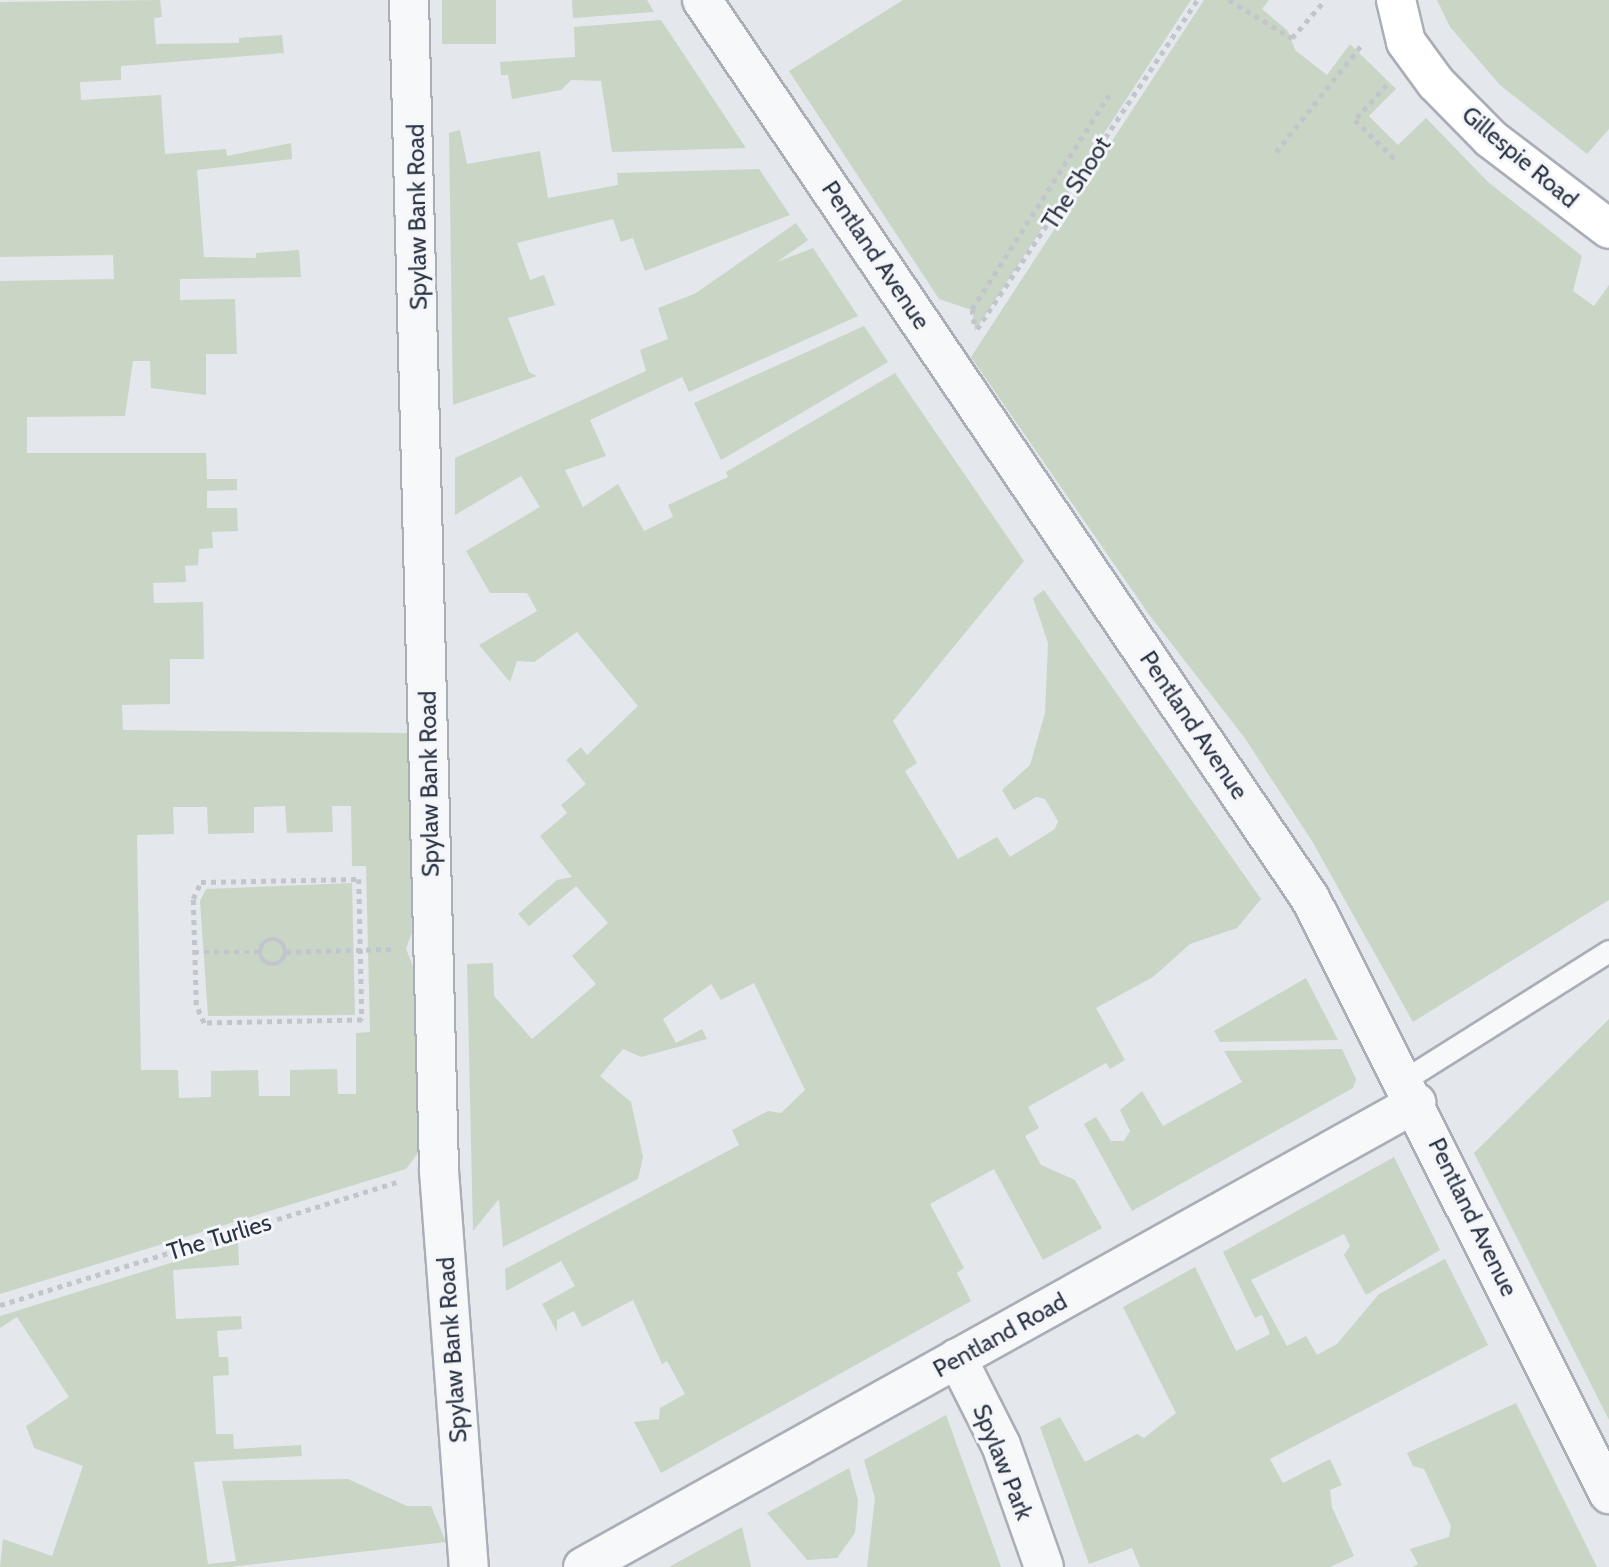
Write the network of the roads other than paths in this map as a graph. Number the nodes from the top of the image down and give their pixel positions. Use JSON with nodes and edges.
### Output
{"nodes":[{"id":1,"x":409,"y":0,"type":"edge"},
{"id":2,"x":702,"y":0,"type":"edge"},
{"id":3,"x":1396,"y":4,"type":"edge"},
{"id":4,"x":1609,"y":229,"type":"edge"},
{"id":5,"x":1609,"y":951,"type":"edge"},
{"id":6,"x":1410,"y":1092,"type":"junction"},
{"id":7,"x":957,"y":1359,"type":"junction"},
{"id":8,"x":1609,"y":1494,"type":"edge"},
{"id":9,"x":468,"y":1567,"type":"edge"},
{"id":10,"x":583,"y":1567,"type":"edge"},
{"id":11,"x":1044,"y":1567,"type":"edge"}],
"edges":[{"from":1,"to":9,"type":"street","name":"Spylaw Bank Road"},
{"from":2,"to":6,"type":"street","name":"Pentland Avenue"},
{"from":3,"to":4,"type":"main road","name":"Gillespie Road"},
{"from":5,"to":6,"type":"lane"},
{"from":6,"to":7,"type":"street","name":"Pentland Road"},
{"from":6,"to":8,"type":"street","name":"Pentland Avenue"},
{"from":7,"to":10,"type":"street","name":"Pentland Road"},
{"from":7,"to":11,"type":"street","name":"Spylaw Park"}]}
